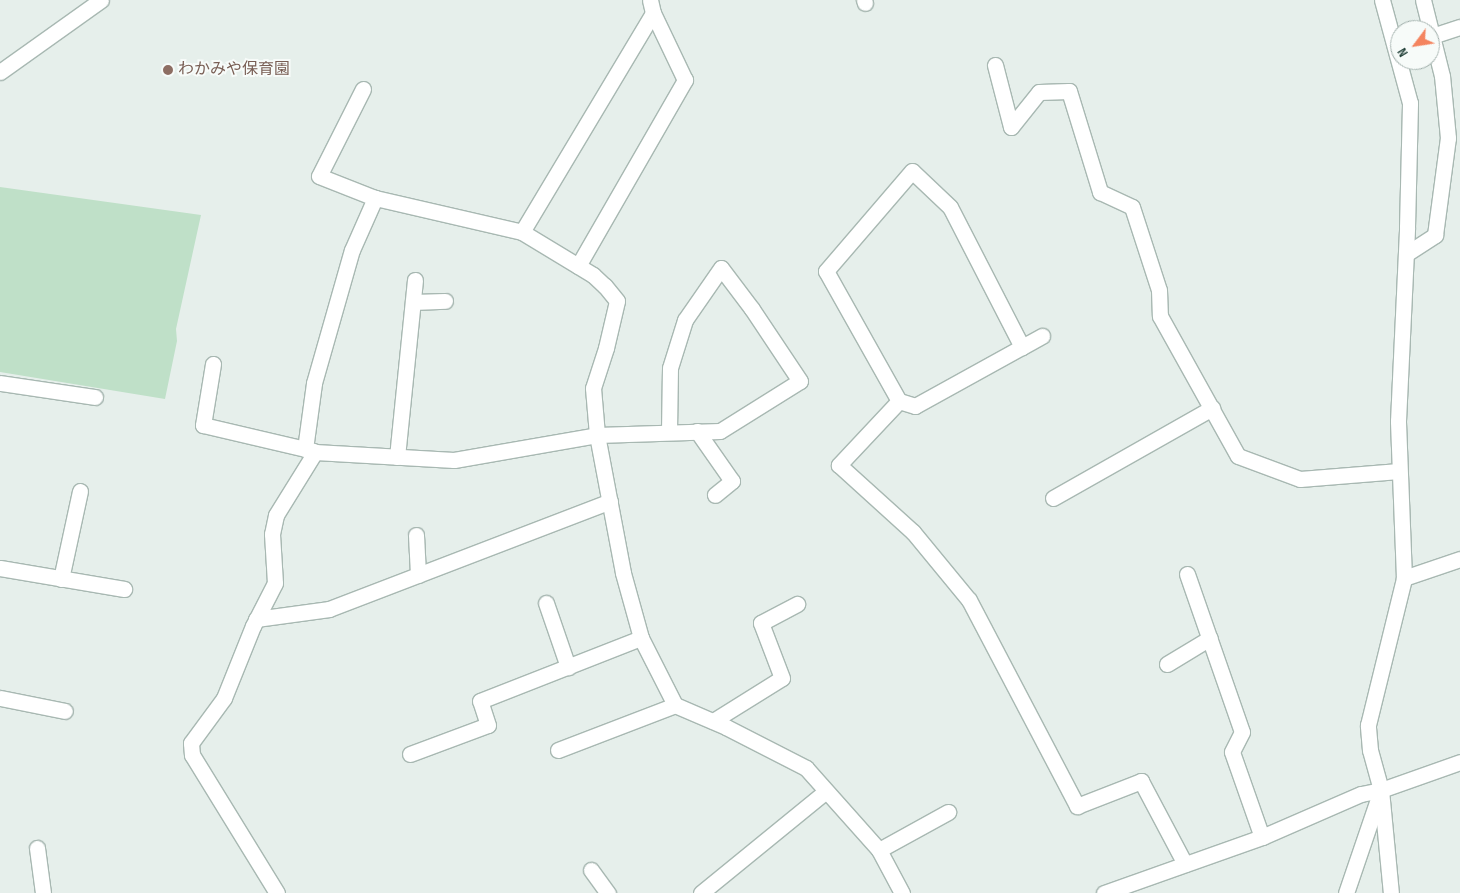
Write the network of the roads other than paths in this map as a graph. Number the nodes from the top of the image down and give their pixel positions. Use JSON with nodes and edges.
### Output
{"nodes":[{"id":1,"x":101,"y":0,"type":"edge"},
{"id":2,"x":1382,"y":0,"type":"edge"},
{"id":3,"x":1423,"y":0,"type":"edge"},
{"id":4,"x":652,"y":6,"type":"edge"},
{"id":5,"x":1428,"y":20,"type":"edge"},
{"id":6,"x":1460,"y":27,"type":"edge"},
{"id":7,"x":1440,"y":33,"type":"edge"},
{"id":8,"x":995,"y":65,"type":"dead end"},
{"id":9,"x":1440,"y":68,"type":"edge"},
{"id":10,"x":0,"y":72,"type":"edge"},
{"id":11,"x":363,"y":89,"type":"dead end"},
{"id":12,"x":375,"y":198,"type":"junction"},
{"id":13,"x":522,"y":232,"type":"junction"},
{"id":14,"x":1406,"y":254,"type":"junction"},
{"id":15,"x":578,"y":266,"type":"junction"},
{"id":16,"x":415,"y":280,"type":"dead end"},
{"id":17,"x":446,"y":301,"type":"dead end"},
{"id":18,"x":413,"y":302,"type":"junction"},
{"id":19,"x":1042,"y":336,"type":"dead end"},
{"id":20,"x":1022,"y":347,"type":"junction"},
{"id":21,"x":213,"y":364,"type":"dead end"},
{"id":22,"x":0,"y":383,"type":"edge"},
{"id":23,"x":95,"y":397,"type":"dead end"},
{"id":24,"x":899,"y":401,"type":"junction"},
{"id":25,"x":1212,"y":408,"type":"junction"},
{"id":26,"x":697,"y":431,"type":"junction"},
{"id":27,"x":669,"y":432,"type":"junction"},
{"id":28,"x":597,"y":435,"type":"junction"},
{"id":29,"x":310,"y":450,"type":"junction"},
{"id":30,"x":397,"y":456,"type":"junction"},
{"id":31,"x":1399,"y":471,"type":"junction"},
{"id":32,"x":80,"y":491,"type":"dead end"},
{"id":33,"x":715,"y":494,"type":"dead end"},
{"id":34,"x":1054,"y":498,"type":"dead end"},
{"id":35,"x":610,"y":501,"type":"junction"},
{"id":36,"x":416,"y":535,"type":"dead end"},
{"id":37,"x":1460,"y":559,"type":"edge"},
{"id":38,"x":0,"y":568,"type":"edge"},
{"id":39,"x":1187,"y":574,"type":"dead end"},
{"id":40,"x":418,"y":575,"type":"junction"},
{"id":41,"x":61,"y":578,"type":"junction"},
{"id":42,"x":1404,"y":578,"type":"junction"},
{"id":43,"x":124,"y":589,"type":"dead end"},
{"id":44,"x":546,"y":603,"type":"dead end"},
{"id":45,"x":797,"y":604,"type":"dead end"},
{"id":46,"x":256,"y":619,"type":"junction"},
{"id":47,"x":641,"y":638,"type":"junction"},
{"id":48,"x":1210,"y":638,"type":"junction"},
{"id":49,"x":1167,"y":664,"type":"dead end"},
{"id":50,"x":568,"y":667,"type":"junction"},
{"id":51,"x":0,"y":698,"type":"edge"},
{"id":52,"x":675,"y":705,"type":"junction"},
{"id":53,"x":65,"y":711,"type":"dead end"},
{"id":54,"x":713,"y":721,"type":"junction"},
{"id":55,"x":558,"y":750,"type":"dead end"},
{"id":56,"x":410,"y":754,"type":"dead end"},
{"id":57,"x":1460,"y":762,"type":"edge"},
{"id":58,"x":826,"y":790,"type":"junction"},
{"id":59,"x":1381,"y":790,"type":"junction"},
{"id":60,"x":948,"y":812,"type":"dead end"},
{"id":61,"x":1262,"y":837,"type":"junction"},
{"id":62,"x":37,"y":848,"type":"dead end"},
{"id":63,"x":879,"y":850,"type":"junction"},
{"id":64,"x":1185,"y":864,"type":"junction"},
{"id":65,"x":591,"y":870,"type":"dead end"},
{"id":66,"x":43,"y":893,"type":"edge"},
{"id":67,"x":277,"y":893,"type":"edge"},
{"id":68,"x":608,"y":893,"type":"edge"},
{"id":69,"x":702,"y":893,"type":"edge"},
{"id":70,"x":902,"y":893,"type":"edge"},
{"id":71,"x":1104,"y":893,"type":"edge"},
{"id":72,"x":1346,"y":893,"type":"edge"},
{"id":73,"x":1392,"y":893,"type":"edge"}],
"edges":[{"from":1,"to":10,"type":"street"},
{"from":2,"to":14,"type":"street"},
{"from":3,"to":5,"type":"street"},
{"from":4,"to":13,"type":"street"},
{"from":4,"to":15,"type":"street"},
{"from":6,"to":7,"type":"street"},
{"from":8,"to":25,"type":"street"},
{"from":9,"to":14,"type":"street"},
{"from":11,"to":12,"type":"street"},
{"from":12,"to":13,"type":"street"},
{"from":12,"to":29,"type":"street"},
{"from":13,"to":15,"type":"street"},
{"from":14,"to":31,"type":"street"},
{"from":15,"to":28,"type":"street"},
{"from":16,"to":18,"type":"street"},
{"from":17,"to":18,"type":"street"},
{"from":18,"to":30,"type":"street"},
{"from":19,"to":20,"type":"street"},
{"from":20,"to":24,"type":"street"},
{"from":20,"to":24,"type":"street"},
{"from":21,"to":29,"type":"street"},
{"from":22,"to":23,"type":"street"},
{"from":24,"to":64,"type":"street"},
{"from":25,"to":31,"type":"street"},
{"from":25,"to":34,"type":"street"},
{"from":26,"to":27,"type":"street"},
{"from":26,"to":27,"type":"street"},
{"from":26,"to":33,"type":"street"},
{"from":27,"to":28,"type":"street"},
{"from":28,"to":30,"type":"street"},
{"from":28,"to":35,"type":"street"},
{"from":29,"to":30,"type":"street"},
{"from":29,"to":46,"type":"street"},
{"from":31,"to":42,"type":"street"},
{"from":32,"to":41,"type":"street"},
{"from":35,"to":40,"type":"street"},
{"from":35,"to":47,"type":"street"},
{"from":36,"to":40,"type":"street"},
{"from":37,"to":42,"type":"street"},
{"from":38,"to":41,"type":"street"},
{"from":39,"to":48,"type":"street"},
{"from":40,"to":46,"type":"street"},
{"from":41,"to":43,"type":"street"},
{"from":42,"to":59,"type":"street"},
{"from":44,"to":50,"type":"street"},
{"from":45,"to":54,"type":"street"},
{"from":46,"to":67,"type":"street"},
{"from":47,"to":50,"type":"street"},
{"from":47,"to":52,"type":"street"},
{"from":48,"to":49,"type":"street"},
{"from":48,"to":61,"type":"street"},
{"from":50,"to":56,"type":"street"},
{"from":51,"to":53,"type":"street"},
{"from":52,"to":54,"type":"street"},
{"from":52,"to":55,"type":"street"},
{"from":54,"to":58,"type":"street"},
{"from":57,"to":59,"type":"street"},
{"from":58,"to":63,"type":"street"},
{"from":58,"to":69,"type":"street"},
{"from":59,"to":61,"type":"street"},
{"from":59,"to":72,"type":"street"},
{"from":59,"to":73,"type":"street"},
{"from":60,"to":63,"type":"street"},
{"from":61,"to":64,"type":"street"},
{"from":62,"to":66,"type":"street"},
{"from":63,"to":70,"type":"street"},
{"from":64,"to":71,"type":"street"},
{"from":65,"to":68,"type":"street"}]}
